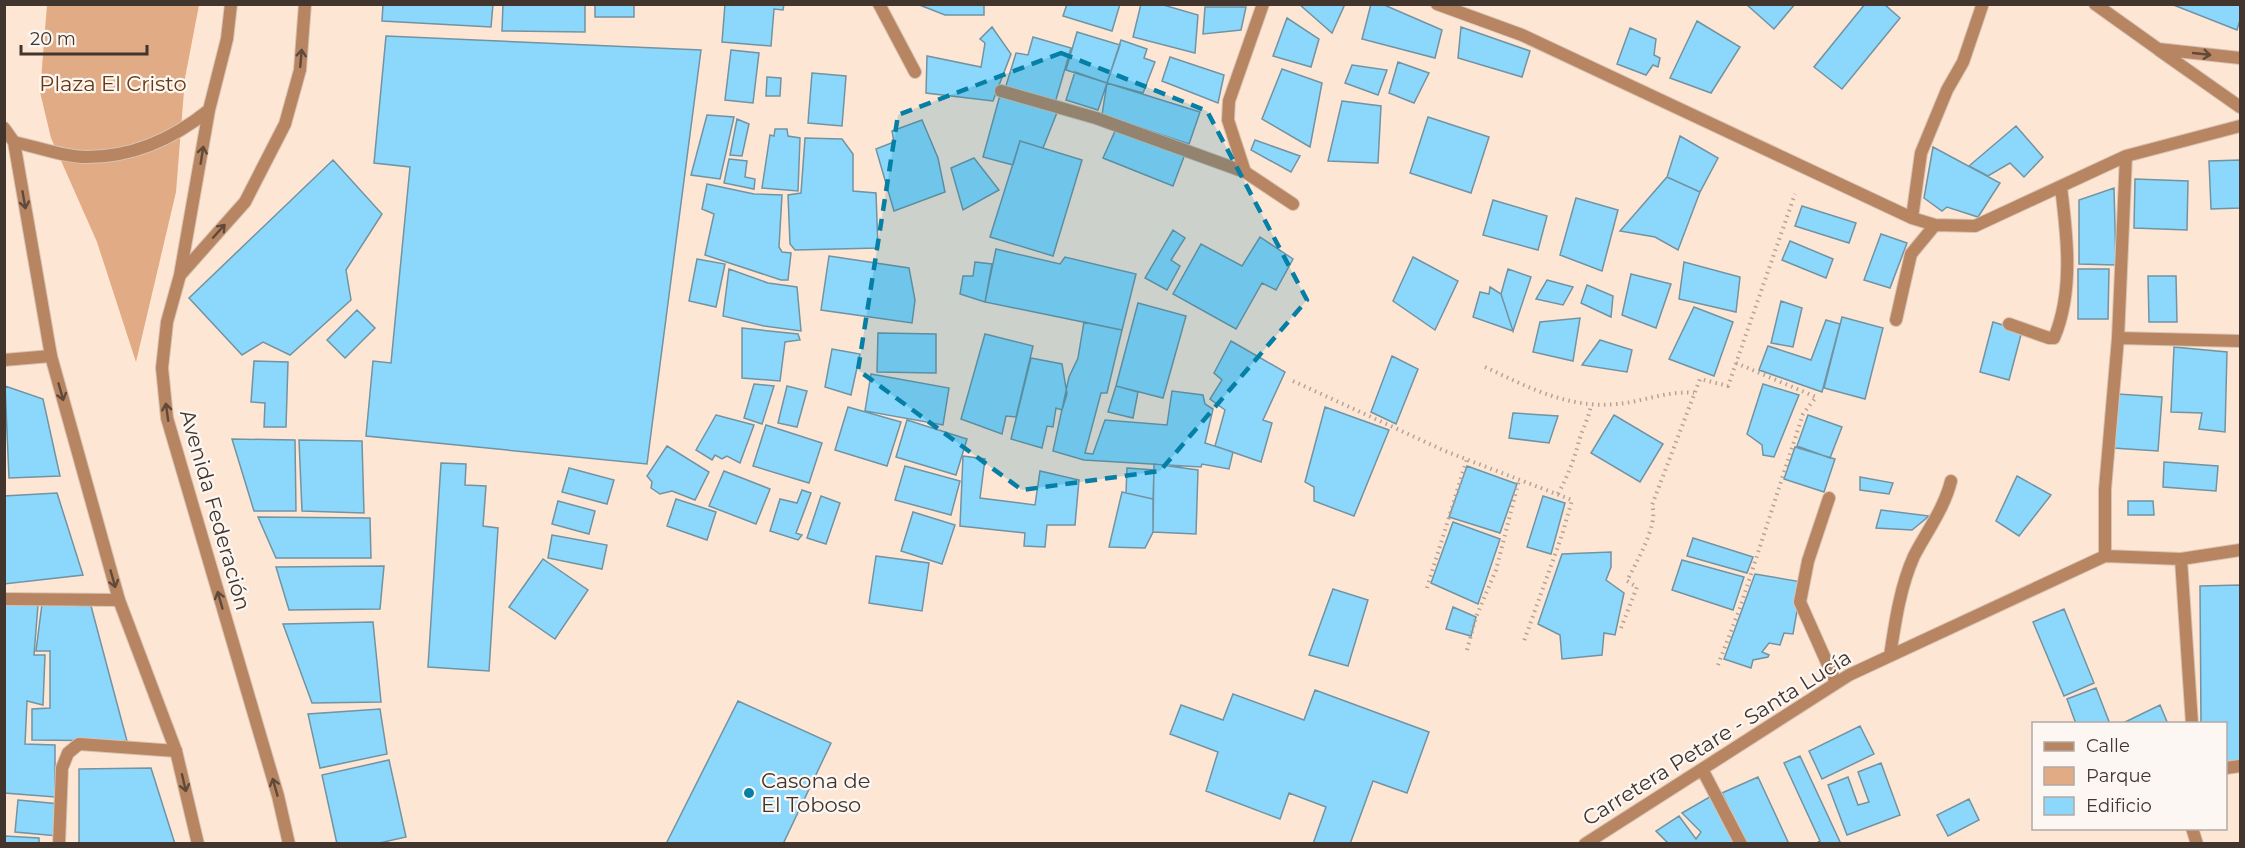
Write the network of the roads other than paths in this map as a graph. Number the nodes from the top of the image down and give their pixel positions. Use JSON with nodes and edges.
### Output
{"nodes":[{"id":1,"x":231,"y":4,"type":"edge"},
{"id":2,"x":305,"y":4,"type":"edge"},
{"id":3,"x":879,"y":4,"type":"edge"},
{"id":4,"x":1263,"y":4,"type":"edge"},
{"id":5,"x":1437,"y":4,"type":"edge"},
{"id":6,"x":2095,"y":4,"type":"edge"},
{"id":7,"x":1982,"y":6,"type":"edge"},
{"id":8,"x":2158,"y":49,"type":"junction"},
{"id":9,"x":2241,"y":58,"type":"edge"},
{"id":10,"x":915,"y":72,"type":"dead end"},
{"id":11,"x":1001,"y":91,"type":"dead end"},
{"id":12,"x":2241,"y":107,"type":"edge"},
{"id":13,"x":209,"y":110,"type":"junction"},
{"id":14,"x":2241,"y":126,"type":"edge"},
{"id":15,"x":4,"y":128,"type":"edge"},
{"id":16,"x":14,"y":142,"type":"junction"},
{"id":17,"x":2126,"y":156,"type":"junction"},
{"id":18,"x":1245,"y":172,"type":"junction"},
{"id":19,"x":2061,"y":187,"type":"junction"},
{"id":20,"x":1293,"y":204,"type":"dead end"},
{"id":21,"x":1912,"y":218,"type":"junction"},
{"id":22,"x":1935,"y":225,"type":"junction"},
{"id":23,"x":180,"y":275,"type":"junction"},
{"id":24,"x":1896,"y":320,"type":"dead end"},
{"id":25,"x":2009,"y":324,"type":"dead end"},
{"id":26,"x":2118,"y":338,"type":"junction"},
{"id":27,"x":2241,"y":341,"type":"edge"},
{"id":28,"x":51,"y":356,"type":"junction"},
{"id":29,"x":4,"y":360,"type":"edge"},
{"id":30,"x":1951,"y":481,"type":"dead end"},
{"id":31,"x":1829,"y":498,"type":"dead end"},
{"id":32,"x":2241,"y":550,"type":"edge"},
{"id":33,"x":2105,"y":556,"type":"junction"},
{"id":34,"x":2181,"y":559,"type":"junction"},
{"id":35,"x":4,"y":598,"type":"edge"},
{"id":36,"x":119,"y":600,"type":"junction"},
{"id":37,"x":1890,"y":656,"type":"junction"},
{"id":38,"x":1836,"y":683,"type":"junction"},
{"id":39,"x":2192,"y":722,"type":"edge"},
{"id":40,"x":176,"y":751,"type":"junction"},
{"id":41,"x":1702,"y":769,"type":"junction"},
{"id":42,"x":1600,"y":840,"type":"edge"},
{"id":43,"x":59,"y":843,"type":"edge"},
{"id":44,"x":198,"y":843,"type":"edge"},
{"id":45,"x":289,"y":843,"type":"edge"},
{"id":46,"x":1585,"y":843,"type":"edge"},
{"id":47,"x":1741,"y":843,"type":"edge"}],
"edges":[{"from":1,"to":13,"type":"street","name":"Avenida Federación"},
{"from":23,"to":2,"type":"street","one_way":true},
{"from":3,"to":10,"type":"street"},
{"from":4,"to":18,"type":"street"},
{"from":5,"to":21,"type":"street"},
{"from":6,"to":8,"type":"street"},
{"from":7,"to":21,"type":"street"},
{"from":8,"to":9,"type":"street","one_way":true},
{"from":8,"to":12,"type":"street"},
{"from":11,"to":18,"type":"street"},
{"from":13,"to":16,"type":"street"},
{"from":23,"to":13,"type":"street","name":"Avenida Federación","one_way":true},
{"from":14,"to":17,"type":"street"},
{"from":15,"to":16,"type":"street"},
{"from":16,"to":28,"type":"street","one_way":true},
{"from":17,"to":19,"type":"street"},
{"from":17,"to":26,"type":"street"},
{"from":18,"to":20,"type":"street"},
{"from":19,"to":22,"type":"street"},
{"from":19,"to":25,"type":"street"},
{"from":21,"to":22,"type":"street"},
{"from":22,"to":24,"type":"street"},
{"from":45,"to":23,"type":"street","name":"Avenida Federación","one_way":true},
{"from":26,"to":27,"type":"street"},
{"from":26,"to":33,"type":"street"},
{"from":28,"to":29,"type":"street"},
{"from":28,"to":36,"type":"street","one_way":true},
{"from":30,"to":37,"type":"street"},
{"from":31,"to":38,"type":"street"},
{"from":32,"to":34,"type":"street","name":"Carretera Petare - Santa Lucía"},
{"from":33,"to":34,"type":"street","name":"Carretera Petare - Santa Lucía"},
{"from":33,"to":37,"type":"street","name":"Carretera Petare - Santa Lucía"},
{"from":34,"to":39,"type":"street"},
{"from":35,"to":36,"type":"street"},
{"from":36,"to":40,"type":"street"},
{"from":37,"to":38,"type":"street","name":"Carretera Petare - Santa Lucía"},
{"from":38,"to":41,"type":"street","name":"Carretera Petare - Santa Lucía"},
{"from":40,"to":43,"type":"street"},
{"from":40,"to":44,"type":"street","one_way":true},
{"from":41,"to":42,"type":"street","name":"Carretera Petare - Santa Lucía"},
{"from":41,"to":47,"type":"street"},
{"from":42,"to":46,"type":"street","name":"Carretera Petare - Santa Lucía"}]}
